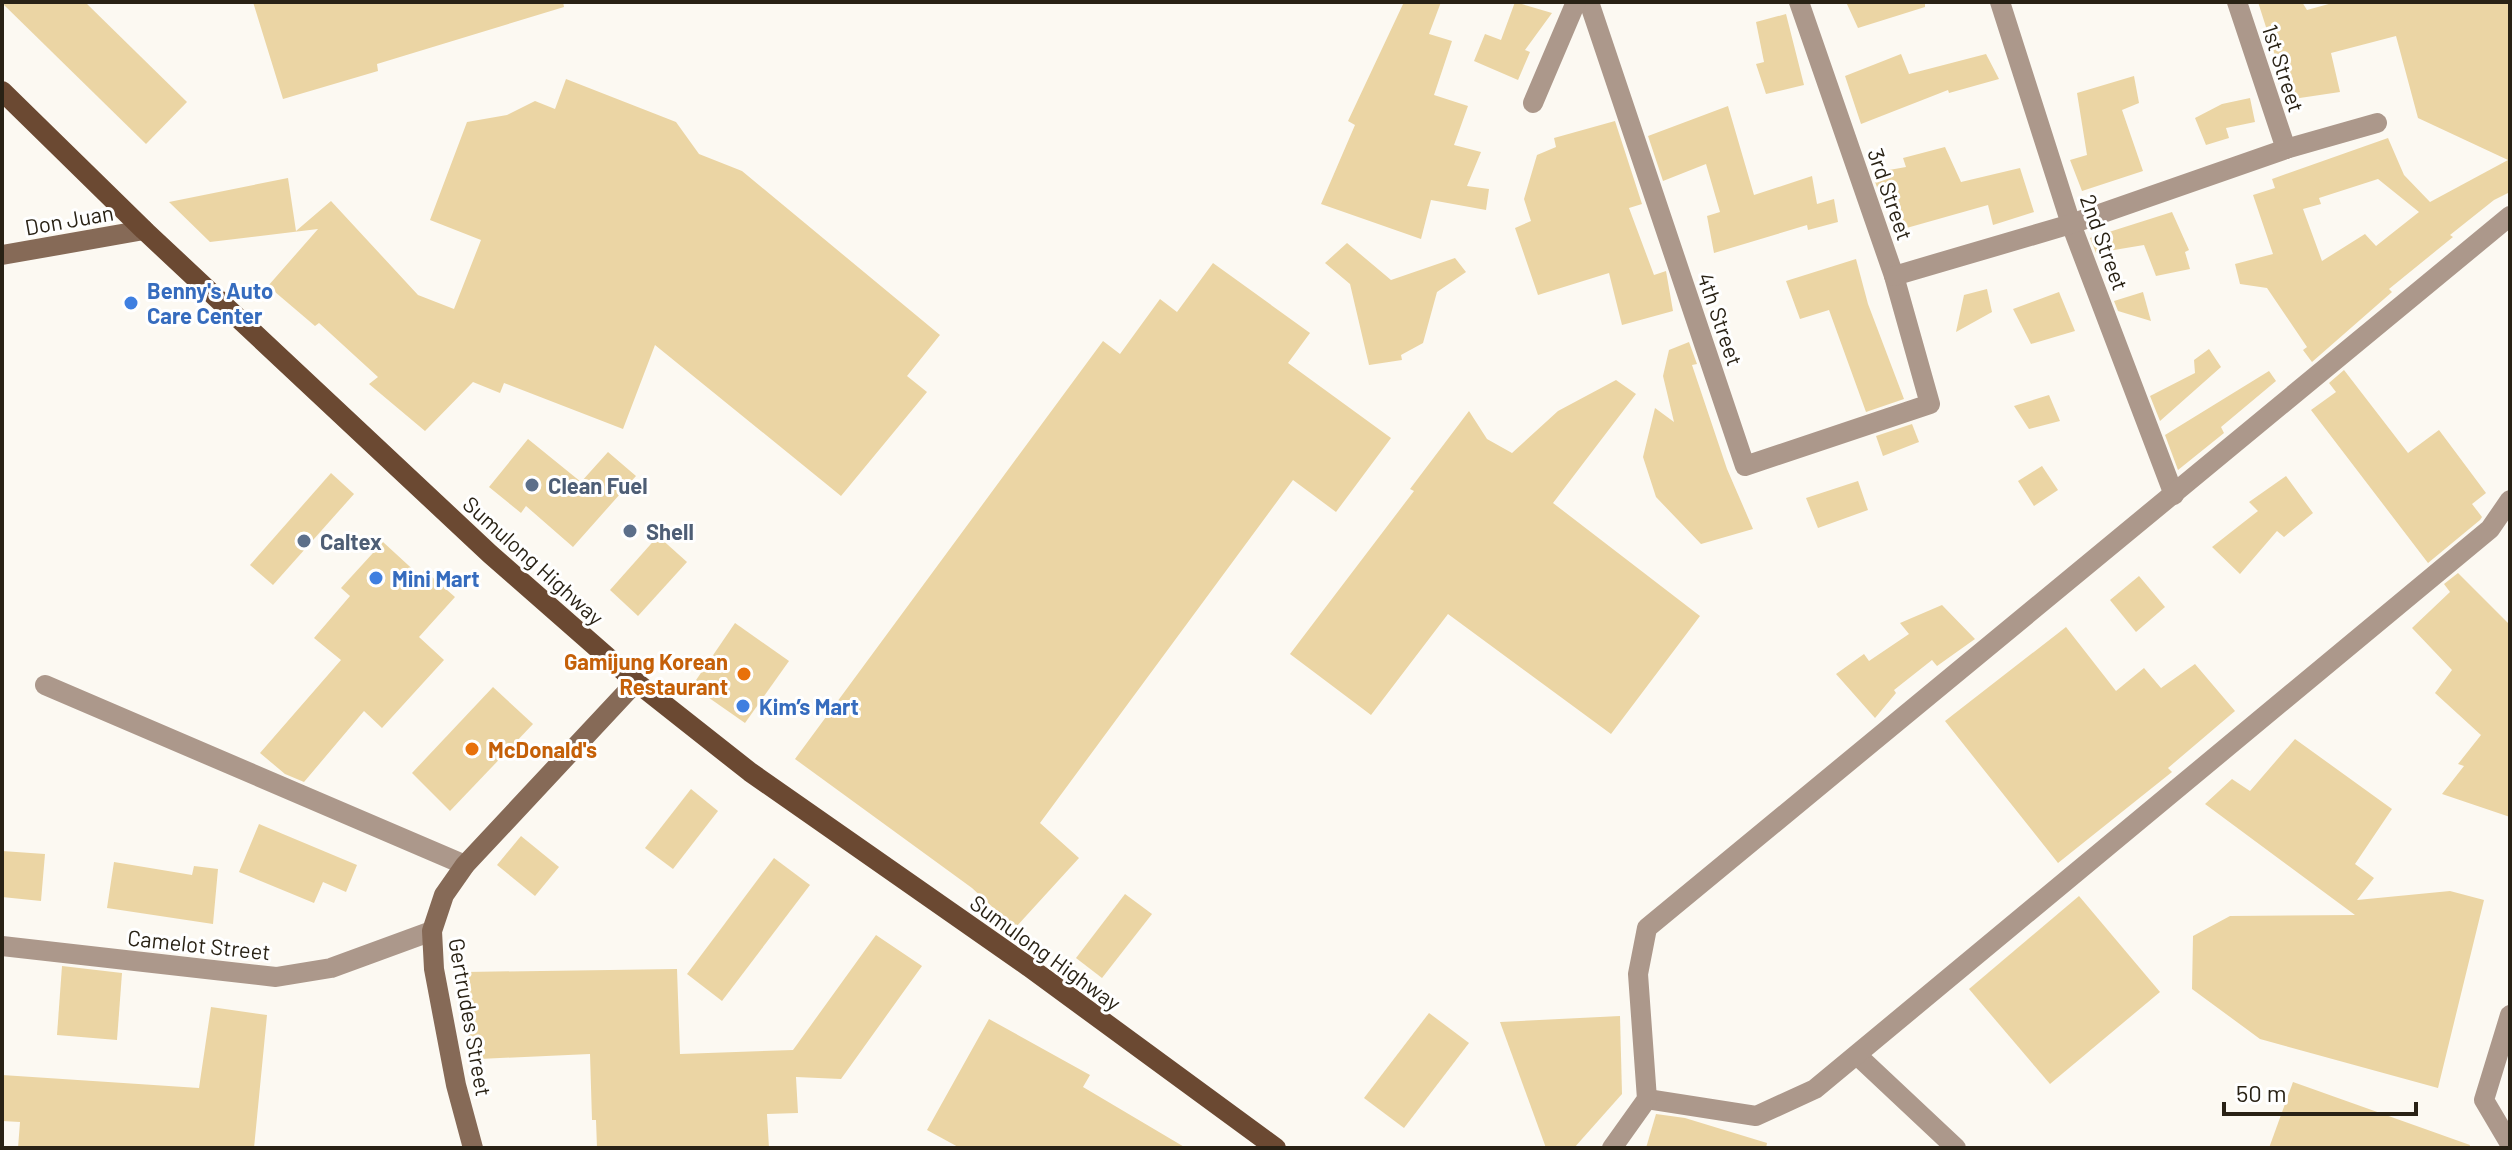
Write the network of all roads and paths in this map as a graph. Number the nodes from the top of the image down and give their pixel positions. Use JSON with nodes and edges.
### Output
{"nodes":[{"id":1,"x":1576,"y":2,"type":"edge"},
{"id":2,"x":1589,"y":2,"type":"edge"},
{"id":3,"x":1799,"y":2,"type":"edge"},
{"id":4,"x":2000,"y":2,"type":"edge"},
{"id":5,"x":2237,"y":2,"type":"edge"},
{"id":6,"x":2,"y":91,"type":"edge"},
{"id":7,"x":1533,"y":103,"type":"dead end"},
{"id":8,"x":2377,"y":123,"type":"dead end"},
{"id":9,"x":2286,"y":149,"type":"junction"},
{"id":10,"x":2510,"y":216,"type":"edge"},
{"id":11,"x":2071,"y":224,"type":"junction"},
{"id":12,"x":144,"y":230,"type":"junction"},
{"id":13,"x":2,"y":255,"type":"edge"},
{"id":14,"x":1894,"y":276,"type":"junction"},
{"id":15,"x":1930,"y":404,"type":"joint"},
{"id":16,"x":2174,"y":495,"type":"junction"},
{"id":17,"x":2510,"y":500,"type":"edge"},
{"id":18,"x":636,"y":682,"type":"junction"},
{"id":19,"x":45,"y":685,"type":"dead end"},
{"id":20,"x":465,"y":865,"type":"junction"},
{"id":21,"x":432,"y":931,"type":"junction"},
{"id":22,"x":2,"y":946,"type":"edge"},
{"id":23,"x":2510,"y":1015,"type":"edge"},
{"id":24,"x":1859,"y":1057,"type":"junction"},
{"id":25,"x":1647,"y":1099,"type":"junction"},
{"id":26,"x":2510,"y":1144,"type":"edge"},
{"id":27,"x":473,"y":1148,"type":"edge"},
{"id":28,"x":1276,"y":1148,"type":"edge"},
{"id":29,"x":1612,"y":1148,"type":"edge"},
{"id":30,"x":1956,"y":1148,"type":"edge"}],
"edges":[{"from":1,"to":7,"type":"street"},
{"from":2,"to":15,"type":"street","name":"4th Street"},
{"from":3,"to":14,"type":"street","name":"3rd Street"},
{"from":4,"to":11,"type":"street","name":"2nd Street"},
{"from":5,"to":9,"type":"street","name":"1st Street"},
{"from":6,"to":12,"type":"main road","name":"Sumulong Highway"},
{"from":8,"to":9,"type":"street"},
{"from":9,"to":11,"type":"street"},
{"from":10,"to":16,"type":"street"},
{"from":11,"to":14,"type":"street"},
{"from":11,"to":16,"type":"street","name":"2nd Street"},
{"from":12,"to":13,"type":"street","name":"Don Juan"},
{"from":12,"to":18,"type":"main road","name":"Sumulong Highway"},
{"from":14,"to":15,"type":"street","name":"3rd Street"},
{"from":16,"to":25,"type":"street"},
{"from":17,"to":24,"type":"street"},
{"from":18,"to":20,"type":"street","name":"Gertrudes Street"},
{"from":18,"to":28,"type":"main road","name":"Sumulong Highway"},
{"from":19,"to":20,"type":"street"},
{"from":20,"to":21,"type":"street","name":"Gertrudes Street"},
{"from":21,"to":22,"type":"street","name":"Camelot Street"},
{"from":21,"to":27,"type":"street","name":"Gertrudes Street"},
{"from":23,"to":26,"type":"street"},
{"from":24,"to":25,"type":"street"},
{"from":24,"to":30,"type":"street"},
{"from":25,"to":29,"type":"street"}]}
